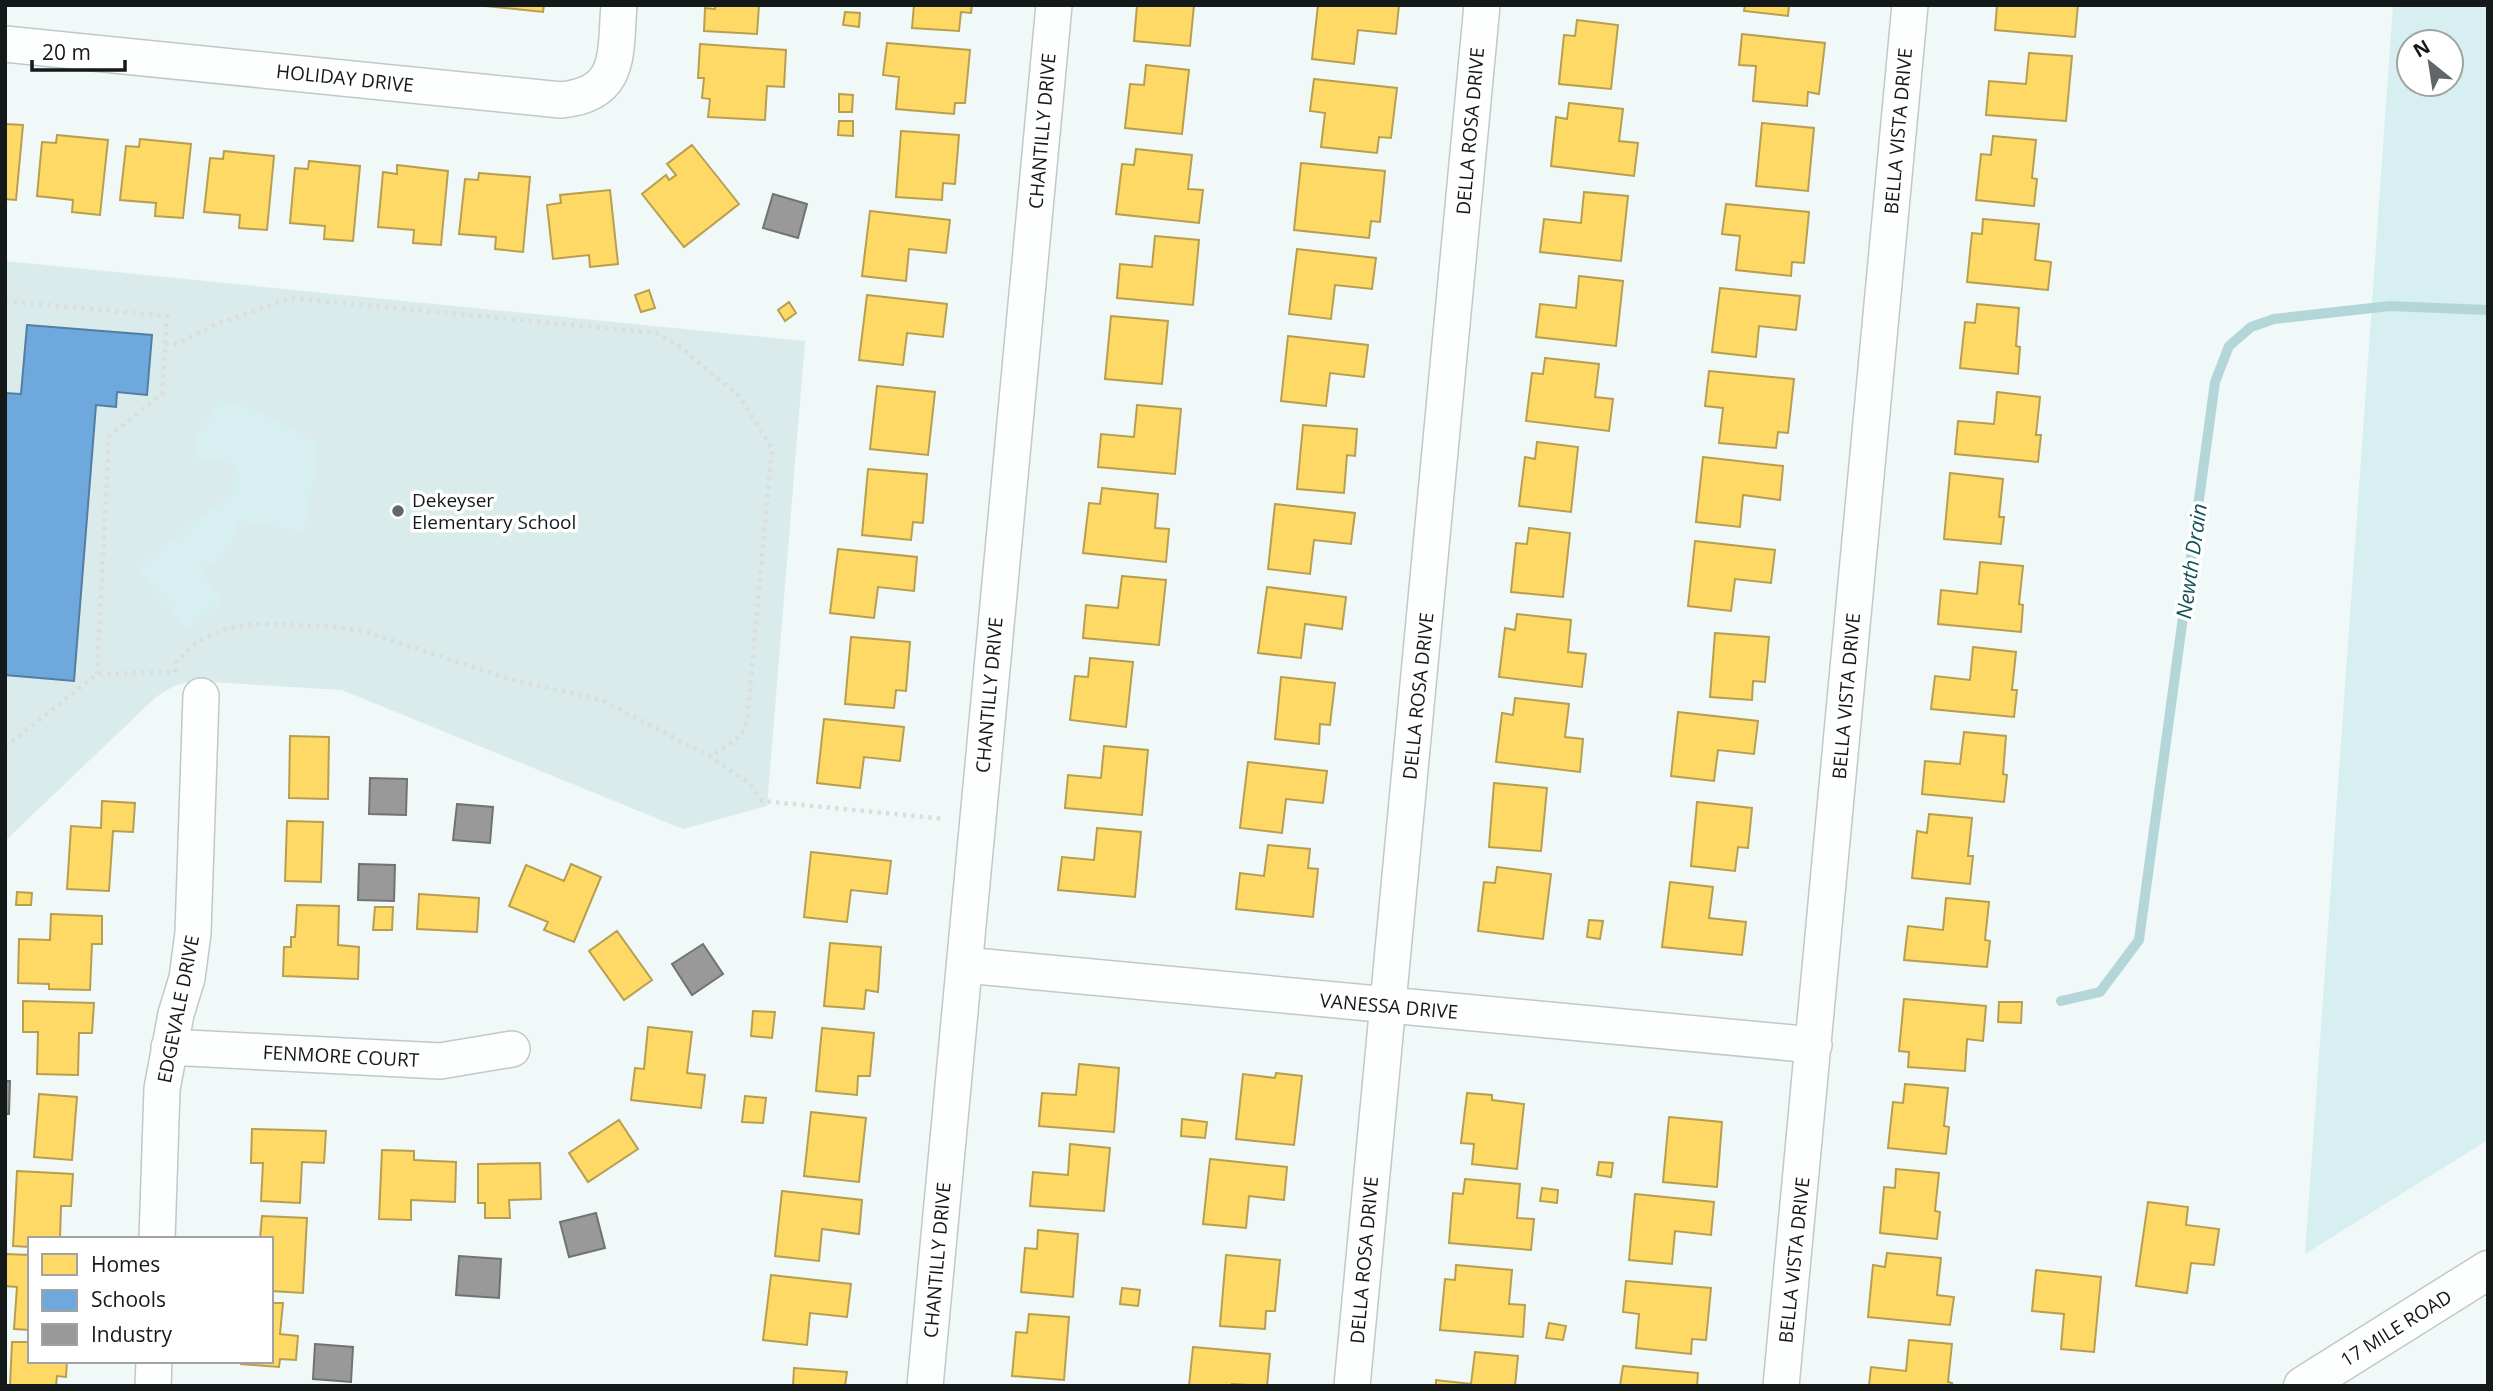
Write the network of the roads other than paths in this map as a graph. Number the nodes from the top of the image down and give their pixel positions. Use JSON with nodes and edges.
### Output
{"nodes":[{"id":1,"x":620,"y":5,"type":"edge"},
{"id":2,"x":1054,"y":5,"type":"edge"},
{"id":3,"x":1482,"y":5,"type":"edge"},
{"id":4,"x":1910,"y":5,"type":"edge"},
{"id":5,"x":5,"y":44,"type":"edge"},
{"id":6,"x":201,"y":696,"type":"dead end"},
{"id":7,"x":965,"y":965,"type":"junction"},
{"id":8,"x":1387,"y":1006,"type":"junction"},
{"id":9,"x":1814,"y":1045,"type":"junction"},
{"id":10,"x":169,"y":1048,"type":"junction"},
{"id":11,"x":512,"y":1049,"type":"dead end"},
{"id":12,"x":158,"y":1237,"type":"edge"},
{"id":13,"x":2488,"y":1270,"type":"edge"},
{"id":14,"x":154,"y":1363,"type":"edge"},
{"id":15,"x":153,"y":1386,"type":"edge"},
{"id":16,"x":925,"y":1386,"type":"edge"},
{"id":17,"x":1352,"y":1386,"type":"edge"},
{"id":18,"x":1782,"y":1386,"type":"edge"},
{"id":19,"x":2303,"y":1386,"type":"edge"}],
"edges":[{"from":1,"to":5,"type":"street","name":"HOLIDAY DRIVE"},
{"from":2,"to":7,"type":"street","name":"CHANTILLY DRIVE"},
{"from":3,"to":8,"type":"street","name":"DELLA ROSA DRIVE"},
{"from":4,"to":9,"type":"street","name":"BELLA VISTA DRIVE"},
{"from":6,"to":10,"type":"street","name":"EDGEVALE DRIVE"},
{"from":7,"to":8,"type":"street","name":"VANESSA DRIVE"},
{"from":7,"to":16,"type":"street","name":"CHANTILLY DRIVE"},
{"from":8,"to":9,"type":"street","name":"VANESSA DRIVE"},
{"from":8,"to":17,"type":"street","name":"DELLA ROSA DRIVE"},
{"from":9,"to":18,"type":"street","name":"BELLA VISTA DRIVE"},
{"from":10,"to":11,"type":"street","name":"FENMORE COURT"},
{"from":10,"to":12,"type":"street","name":"EDGEVALE DRIVE"},
{"from":13,"to":19,"type":"street","name":"17 MILE ROAD"},
{"from":14,"to":15,"type":"street"}]}
